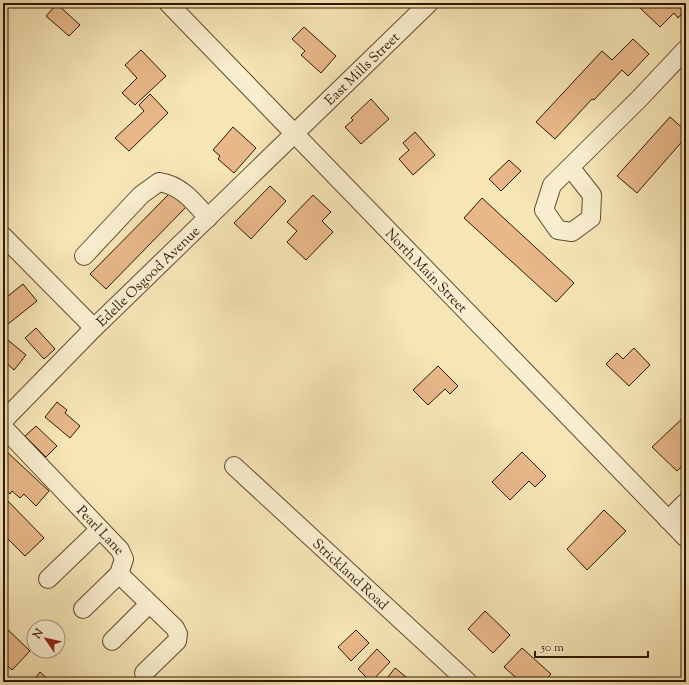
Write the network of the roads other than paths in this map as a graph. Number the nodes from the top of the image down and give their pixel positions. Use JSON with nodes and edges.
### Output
{"nodes":[{"id":1,"x":168,"y":3,"type":"edge"},
{"id":2,"x":429,"y":3,"type":"edge"},
{"id":3,"x":686,"y":49,"type":"edge"},
{"id":4,"x":295,"y":133,"type":"junction"},
{"id":5,"x":570,"y":166,"type":"dead end"},
{"id":6,"x":208,"y":218,"type":"junction"},
{"id":7,"x":3,"y":236,"type":"edge"},
{"id":8,"x":84,"y":256,"type":"dead end"},
{"id":9,"x":94,"y":328,"type":"junction"},
{"id":10,"x":3,"y":421,"type":"edge"},
{"id":11,"x":3,"y":427,"type":"edge"},
{"id":12,"x":234,"y":466,"type":"dead end"},
{"id":13,"x":686,"y":502,"type":"edge"},
{"id":14,"x":668,"y":520,"type":"junction"},
{"id":15,"x":100,"y":529,"type":"junction"},
{"id":16,"x":686,"y":538,"type":"edge"},
{"id":17,"x":119,"y":574,"type":"junction"},
{"id":18,"x":48,"y":579,"type":"dead end"},
{"id":19,"x":149,"y":604,"type":"junction"},
{"id":20,"x":83,"y":609,"type":"dead end"},
{"id":21,"x":112,"y":641,"type":"dead end"},
{"id":22,"x":144,"y":673,"type":"dead end"},
{"id":23,"x":468,"y":682,"type":"edge"}],
"edges":[{"from":1,"to":4,"type":"street","name":"North Main Street"},
{"from":2,"to":4,"type":"street","name":"East Mills Street"},
{"from":3,"to":5,"type":"street"},
{"from":4,"to":6,"type":"street","name":"Edelle Osgood Avenue"},
{"from":4,"to":14,"type":"street","name":"North Main Street"},
{"from":6,"to":8,"type":"street"},
{"from":6,"to":9,"type":"street","name":"Edelle Osgood Avenue"},
{"from":7,"to":9,"type":"street"},
{"from":9,"to":10,"type":"street","name":"Edelle Osgood Avenue"},
{"from":11,"to":15,"type":"street","name":"Pearl Lane"},
{"from":12,"to":23,"type":"street","name":"Strickland Road"},
{"from":13,"to":14,"type":"street"},
{"from":14,"to":16,"type":"street","name":"North Main Street"},
{"from":15,"to":17,"type":"street","name":"Pearl Lane"},
{"from":15,"to":18,"type":"street"},
{"from":17,"to":19,"type":"street","name":"Pearl Lane"},
{"from":17,"to":20,"type":"street"},
{"from":19,"to":21,"type":"street"},
{"from":19,"to":22,"type":"street","name":"Pearl Lane"}]}
